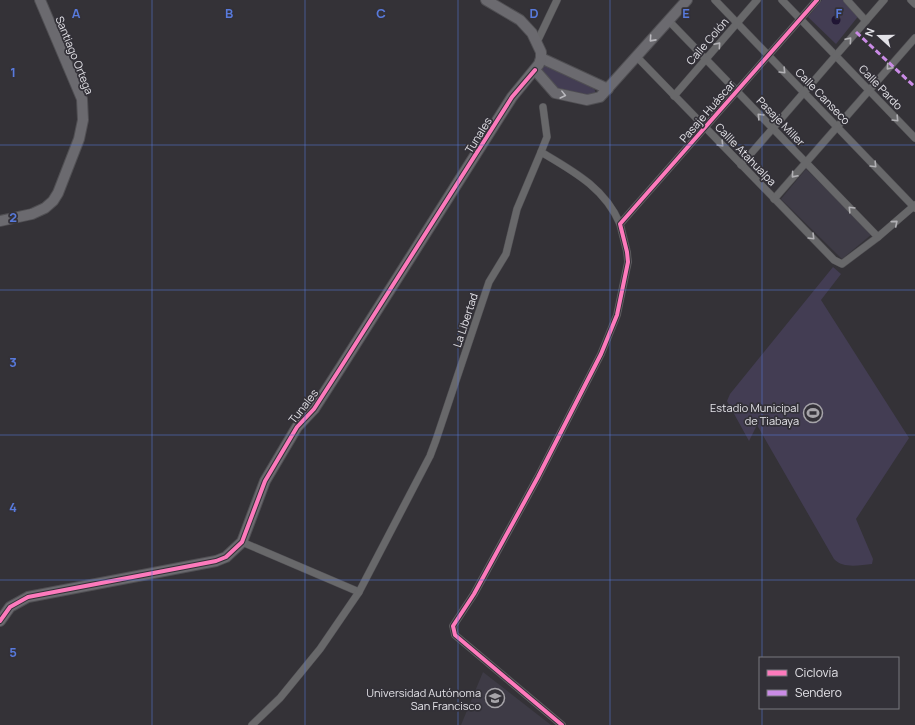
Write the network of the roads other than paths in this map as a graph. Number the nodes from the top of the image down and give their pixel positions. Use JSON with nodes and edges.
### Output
{"nodes":[{"id":1,"x":40,"y":0,"type":"edge"},
{"id":2,"x":486,"y":0,"type":"edge"},
{"id":3,"x":557,"y":0,"type":"edge"},
{"id":4,"x":687,"y":0,"type":"edge"},
{"id":5,"x":715,"y":0,"type":"edge"},
{"id":6,"x":757,"y":0,"type":"edge"},
{"id":7,"x":782,"y":0,"type":"edge"},
{"id":8,"x":817,"y":0,"type":"edge"},
{"id":9,"x":847,"y":0,"type":"edge"},
{"id":10,"x":884,"y":0,"type":"edge"},
{"id":11,"x":911,"y":0,"type":"edge"},
{"id":12,"x":915,"y":4,"type":"edge"},
{"id":13,"x":800,"y":19,"type":"junction"},
{"id":14,"x":668,"y":20,"type":"junction"},
{"id":15,"x":866,"y":21,"type":"junction"},
{"id":16,"x":737,"y":23,"type":"junction"},
{"id":17,"x":915,"y":38,"type":"edge"},
{"id":18,"x":537,"y":42,"type":"junction"},
{"id":19,"x":768,"y":55,"type":"junction"},
{"id":20,"x":636,"y":56,"type":"junction"},
{"id":21,"x":836,"y":56,"type":"junction"},
{"id":22,"x":541,"y":58,"type":"junction"},
{"id":23,"x":706,"y":59,"type":"junction"},
{"id":24,"x":534,"y":70,"type":"junction"},
{"id":25,"x":608,"y":89,"type":"junction"},
{"id":26,"x":869,"y":90,"type":"junction"},
{"id":27,"x":737,"y":91,"type":"junction"},
{"id":28,"x":804,"y":92,"type":"junction"},
{"id":29,"x":674,"y":96,"type":"junction"},
{"id":30,"x":543,"y":108,"type":"dead end"},
{"id":31,"x":837,"y":127,"type":"junction"},
{"id":32,"x":705,"y":128,"type":"junction"},
{"id":33,"x":772,"y":128,"type":"junction"},
{"id":34,"x":915,"y":138,"type":"edge"},
{"id":35,"x":541,"y":152,"type":"junction"},
{"id":36,"x":805,"y":162,"type":"junction"},
{"id":37,"x":741,"y":165,"type":"junction"},
{"id":38,"x":774,"y":199,"type":"junction"},
{"id":39,"x":915,"y":207,"type":"edge"},
{"id":40,"x":0,"y":221,"type":"edge"},
{"id":41,"x":620,"y":224,"type":"junction"},
{"id":42,"x":878,"y":237,"type":"junction"},
{"id":43,"x":242,"y":542,"type":"junction"},
{"id":44,"x":359,"y":592,"type":"junction"},
{"id":45,"x":0,"y":621,"type":"edge"},
{"id":46,"x":252,"y":725,"type":"edge"},
{"id":47,"x":562,"y":725,"type":"edge"}],
"edges":[{"from":1,"to":40,"type":"street","name":"Santiago Ortega"},
{"from":2,"to":18,"type":"street"},
{"from":3,"to":18,"type":"street"},
{"from":4,"to":14,"type":"street"},
{"from":5,"to":16,"type":"street","name":"Calle Canseco"},
{"from":6,"to":16,"type":"street","name":"Calle Colón"},
{"from":7,"to":13,"type":"street","name":"Calle Pardo"},
{"from":8,"to":13,"type":"street","name":"Pasaje Huáscar"},
{"from":9,"to":15,"type":"street"},
{"from":10,"to":15,"type":"street"},
{"from":11,"to":12,"type":"street"},
{"from":13,"to":19,"type":"street","name":"Pasaje Huáscar"},
{"from":13,"to":21,"type":"street","name":"Calle Pardo"},
{"from":14,"to":20,"type":"street","one_way":true},
{"from":14,"to":23,"type":"street","name":"Pasaje Miller"},
{"from":21,"to":15,"type":"street","one_way":true},
{"from":16,"to":19,"type":"street","name":"Calle Canseco"},
{"from":23,"to":16,"type":"street","name":"Calle Colón","one_way":true},
{"from":17,"to":26,"type":"street","one_way":true},
{"from":18,"to":22,"type":"street"},
{"from":19,"to":27,"type":"street","name":"Pasaje Huáscar"},
{"from":19,"to":28,"type":"street","name":"Calle Canseco","one_way":true},
{"from":20,"to":25,"type":"street"},
{"from":20,"to":29,"type":"street","name":"Callle Atahualpa"},
{"from":21,"to":26,"type":"street","name":"Calle Pardo"},
{"from":21,"to":28,"type":"street"},
{"from":22,"to":24,"type":"street","name":"Tunales"},
{"from":22,"to":25,"type":"street"},
{"from":23,"to":27,"type":"street","name":"Pasaje Miller"},
{"from":23,"to":29,"type":"street","name":"Calle Colón"},
{"from":24,"to":25,"type":"street","one_way":true},
{"from":24,"to":43,"type":"street","name":"Tunales"},
{"from":26,"to":31,"type":"street"},
{"from":26,"to":34,"type":"street","name":"Calle Pardo","one_way":true},
{"from":27,"to":32,"type":"street","name":"Pasaje Huáscar"},
{"from":33,"to":27,"type":"street","name":"Pasaje Miller","one_way":true},
{"from":28,"to":31,"type":"street","name":"Calle Canseco"},
{"from":28,"to":33,"type":"street"},
{"from":29,"to":32,"type":"street","name":"Callle Atahualpa"},
{"from":30,"to":35,"type":"street","name":"La Libertad"},
{"from":31,"to":36,"type":"street"},
{"from":31,"to":39,"type":"street","name":"Calle Canseco","one_way":true},
{"from":32,"to":37,"type":"street","name":"Callle Atahualpa","one_way":true},
{"from":32,"to":41,"type":"street","name":"Pasaje Huáscar"},
{"from":33,"to":36,"type":"street","name":"Pasaje Miller"},
{"from":33,"to":37,"type":"street"},
{"from":35,"to":41,"type":"street"},
{"from":35,"to":44,"type":"street","name":"La Libertad"},
{"from":36,"to":38,"type":"street","one_way":true},
{"from":42,"to":36,"type":"street","name":"Pasaje Miller","one_way":true},
{"from":37,"to":38,"type":"street","name":"Callle Atahualpa"},
{"from":38,"to":42,"type":"street","name":"Callle Atahualpa","one_way":true},
{"from":42,"to":39,"type":"street","one_way":true},
{"from":41,"to":47,"type":"street"},
{"from":43,"to":44,"type":"street"},
{"from":43,"to":45,"type":"street","name":"Tunales"},
{"from":44,"to":46,"type":"street","name":"La Libertad"}]}
